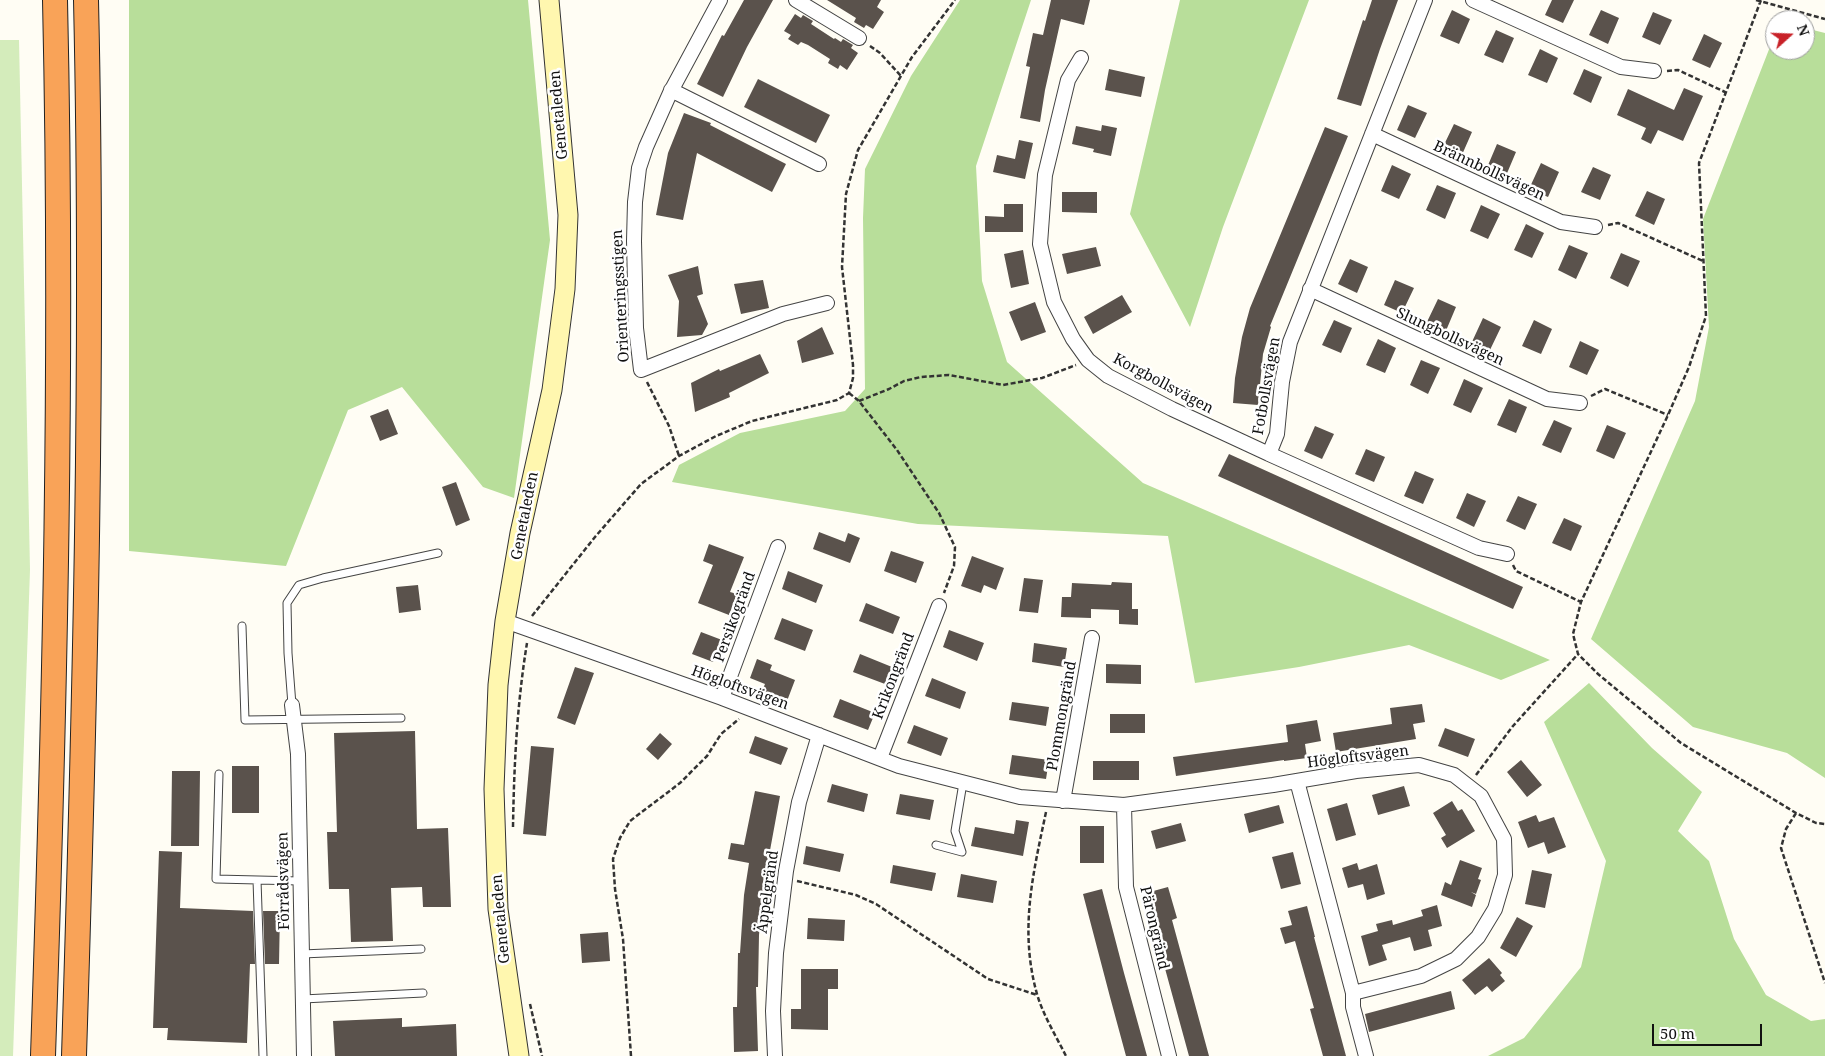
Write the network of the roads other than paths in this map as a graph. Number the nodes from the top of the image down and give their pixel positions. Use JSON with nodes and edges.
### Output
{"nodes":[{"id":1,"x":55,"y":0,"type":"edge"},
{"id":2,"x":86,"y":0,"type":"edge"},
{"id":3,"x":549,"y":0,"type":"edge"},
{"id":4,"x":720,"y":0,"type":"edge"},
{"id":5,"x":796,"y":0,"type":"edge"},
{"id":6,"x":1425,"y":0,"type":"edge"},
{"id":7,"x":1473,"y":0,"type":"edge"},
{"id":8,"x":859,"y":38,"type":"road end"},
{"id":9,"x":1081,"y":58,"type":"dead end"},
{"id":10,"x":1654,"y":71,"type":"road end"},
{"id":11,"x":671,"y":90,"type":"junction"},
{"id":12,"x":1372,"y":134,"type":"junction"},
{"id":13,"x":819,"y":164,"type":"dead end"},
{"id":14,"x":1595,"y":227,"type":"road end"},
{"id":15,"x":1310,"y":289,"type":"junction"},
{"id":16,"x":827,"y":303,"type":"dead end"},
{"id":17,"x":1580,"y":403,"type":"road end"},
{"id":18,"x":1269,"y":454,"type":"junction"},
{"id":19,"x":778,"y":547,"type":"dead end"},
{"id":20,"x":438,"y":553,"type":"dead end"},
{"id":21,"x":1507,"y":554,"type":"road end"},
{"id":22,"x":939,"y":606,"type":"road end"},
{"id":23,"x":505,"y":622,"type":"junction"},
{"id":24,"x":242,"y":626,"type":"dead end"},
{"id":25,"x":1092,"y":638,"type":"dead end"},
{"id":26,"x":722,"y":698,"type":"junction"},
{"id":27,"x":292,"y":705,"type":"joint"},
{"id":28,"x":401,"y":718,"type":"dead end"},
{"id":29,"x":294,"y":720,"type":"junction"},
{"id":30,"x":820,"y":736,"type":"junction"},
{"id":31,"x":880,"y":758,"type":"junction"},
{"id":32,"x":219,"y":774,"type":"dead end"},
{"id":33,"x":1297,"y":781,"type":"junction"},
{"id":34,"x":963,"y":783,"type":"junction"},
{"id":35,"x":1063,"y":801,"type":"junction"},
{"id":36,"x":1124,"y":805,"type":"junction"},
{"id":37,"x":936,"y":845,"type":"dead end"},
{"id":38,"x":257,"y":880,"type":"junction"},
{"id":39,"x":300,"y":881,"type":"junction"},
{"id":40,"x":421,"y":949,"type":"dead end"},
{"id":41,"x":302,"y":954,"type":"junction"},
{"id":42,"x":423,"y":993,"type":"dead end"},
{"id":43,"x":1353,"y":993,"type":"junction"},
{"id":44,"x":303,"y":999,"type":"junction"},
{"id":45,"x":517,"y":1033,"type":"junction"},
{"id":46,"x":43,"y":1056,"type":"edge"},
{"id":47,"x":74,"y":1056,"type":"edge"},
{"id":48,"x":263,"y":1056,"type":"edge"},
{"id":49,"x":304,"y":1056,"type":"edge"},
{"id":50,"x":519,"y":1056,"type":"edge"},
{"id":51,"x":526,"y":1056,"type":"edge"},
{"id":52,"x":775,"y":1056,"type":"edge"},
{"id":53,"x":1169,"y":1056,"type":"edge"},
{"id":54,"x":1366,"y":1056,"type":"edge"}],
"edges":[{"from":1,"to":46,"type":"highway"},
{"from":2,"to":47,"type":"highway"},
{"from":3,"to":23,"type":"main road","name":"Genetaleden"},
{"from":4,"to":11,"type":"street","name":"Orienteringsstigen"},
{"from":5,"to":8,"type":"street"},
{"from":6,"to":12,"type":"street","name":"Fotbollsvägen"},
{"from":7,"to":10,"type":"street"},
{"from":9,"to":18,"type":"street","name":"Korgbollsvägen"},
{"from":11,"to":13,"type":"street"},
{"from":11,"to":16,"type":"street","name":"Orienteringsstigen"},
{"from":12,"to":14,"type":"street","name":"Brännbollsvägen"},
{"from":12,"to":15,"type":"street","name":"Fotbollsvägen"},
{"from":15,"to":17,"type":"street","name":"Slungbollsvägen"},
{"from":15,"to":18,"type":"street","name":"Fotbollsvägen"},
{"from":18,"to":21,"type":"street","name":"Fotbollsvägen"},
{"from":19,"to":26,"type":"street","name":"Persikogränd"},
{"from":20,"to":27,"type":"lane"},
{"from":22,"to":31,"type":"street","name":"Krikongränd"},
{"from":23,"to":26,"type":"street","name":"Högloftsvägen"},
{"from":23,"to":45,"type":"main road","name":"Genetaleden"},
{"from":24,"to":29,"type":"lane"},
{"from":25,"to":35,"type":"street","name":"Plommongränd"},
{"from":26,"to":30,"type":"street","name":"Högloftsvägen"},
{"from":27,"to":29,"type":"street","name":"Förrådsvägen"},
{"from":28,"to":29,"type":"lane"},
{"from":29,"to":39,"type":"street","name":"Förrådsvägen"},
{"from":30,"to":31,"type":"street","name":"Högloftsvägen"},
{"from":30,"to":52,"type":"street","name":"Äppelgränd"},
{"from":31,"to":34,"type":"street","name":"Högloftsvägen"},
{"from":32,"to":38,"type":"lane"},
{"from":33,"to":36,"type":"street","name":"Högloftsvägen"},
{"from":33,"to":43,"type":"street","name":"Högloftsvägen"},
{"from":33,"to":43,"type":"street","name":"Högloftsvägen"},
{"from":34,"to":35,"type":"street","name":"Högloftsvägen"},
{"from":34,"to":37,"type":"lane"},
{"from":35,"to":36,"type":"street","name":"Högloftsvägen"},
{"from":36,"to":53,"type":"street","name":"Pärongränd"},
{"from":38,"to":39,"type":"lane"},
{"from":38,"to":48,"type":"lane"},
{"from":39,"to":41,"type":"street","name":"Förrådsvägen"},
{"from":40,"to":41,"type":"lane"},
{"from":41,"to":44,"type":"street","name":"Förrådsvägen"},
{"from":42,"to":44,"type":"lane"},
{"from":43,"to":54,"type":"street","name":"Högloftsvägen"},
{"from":44,"to":49,"type":"street","name":"Förrådsvägen"},
{"from":45,"to":50,"type":"main road","name":"Genetaleden"},
{"from":45,"to":51,"type":"main road","name":"Genetaleden"}]}
